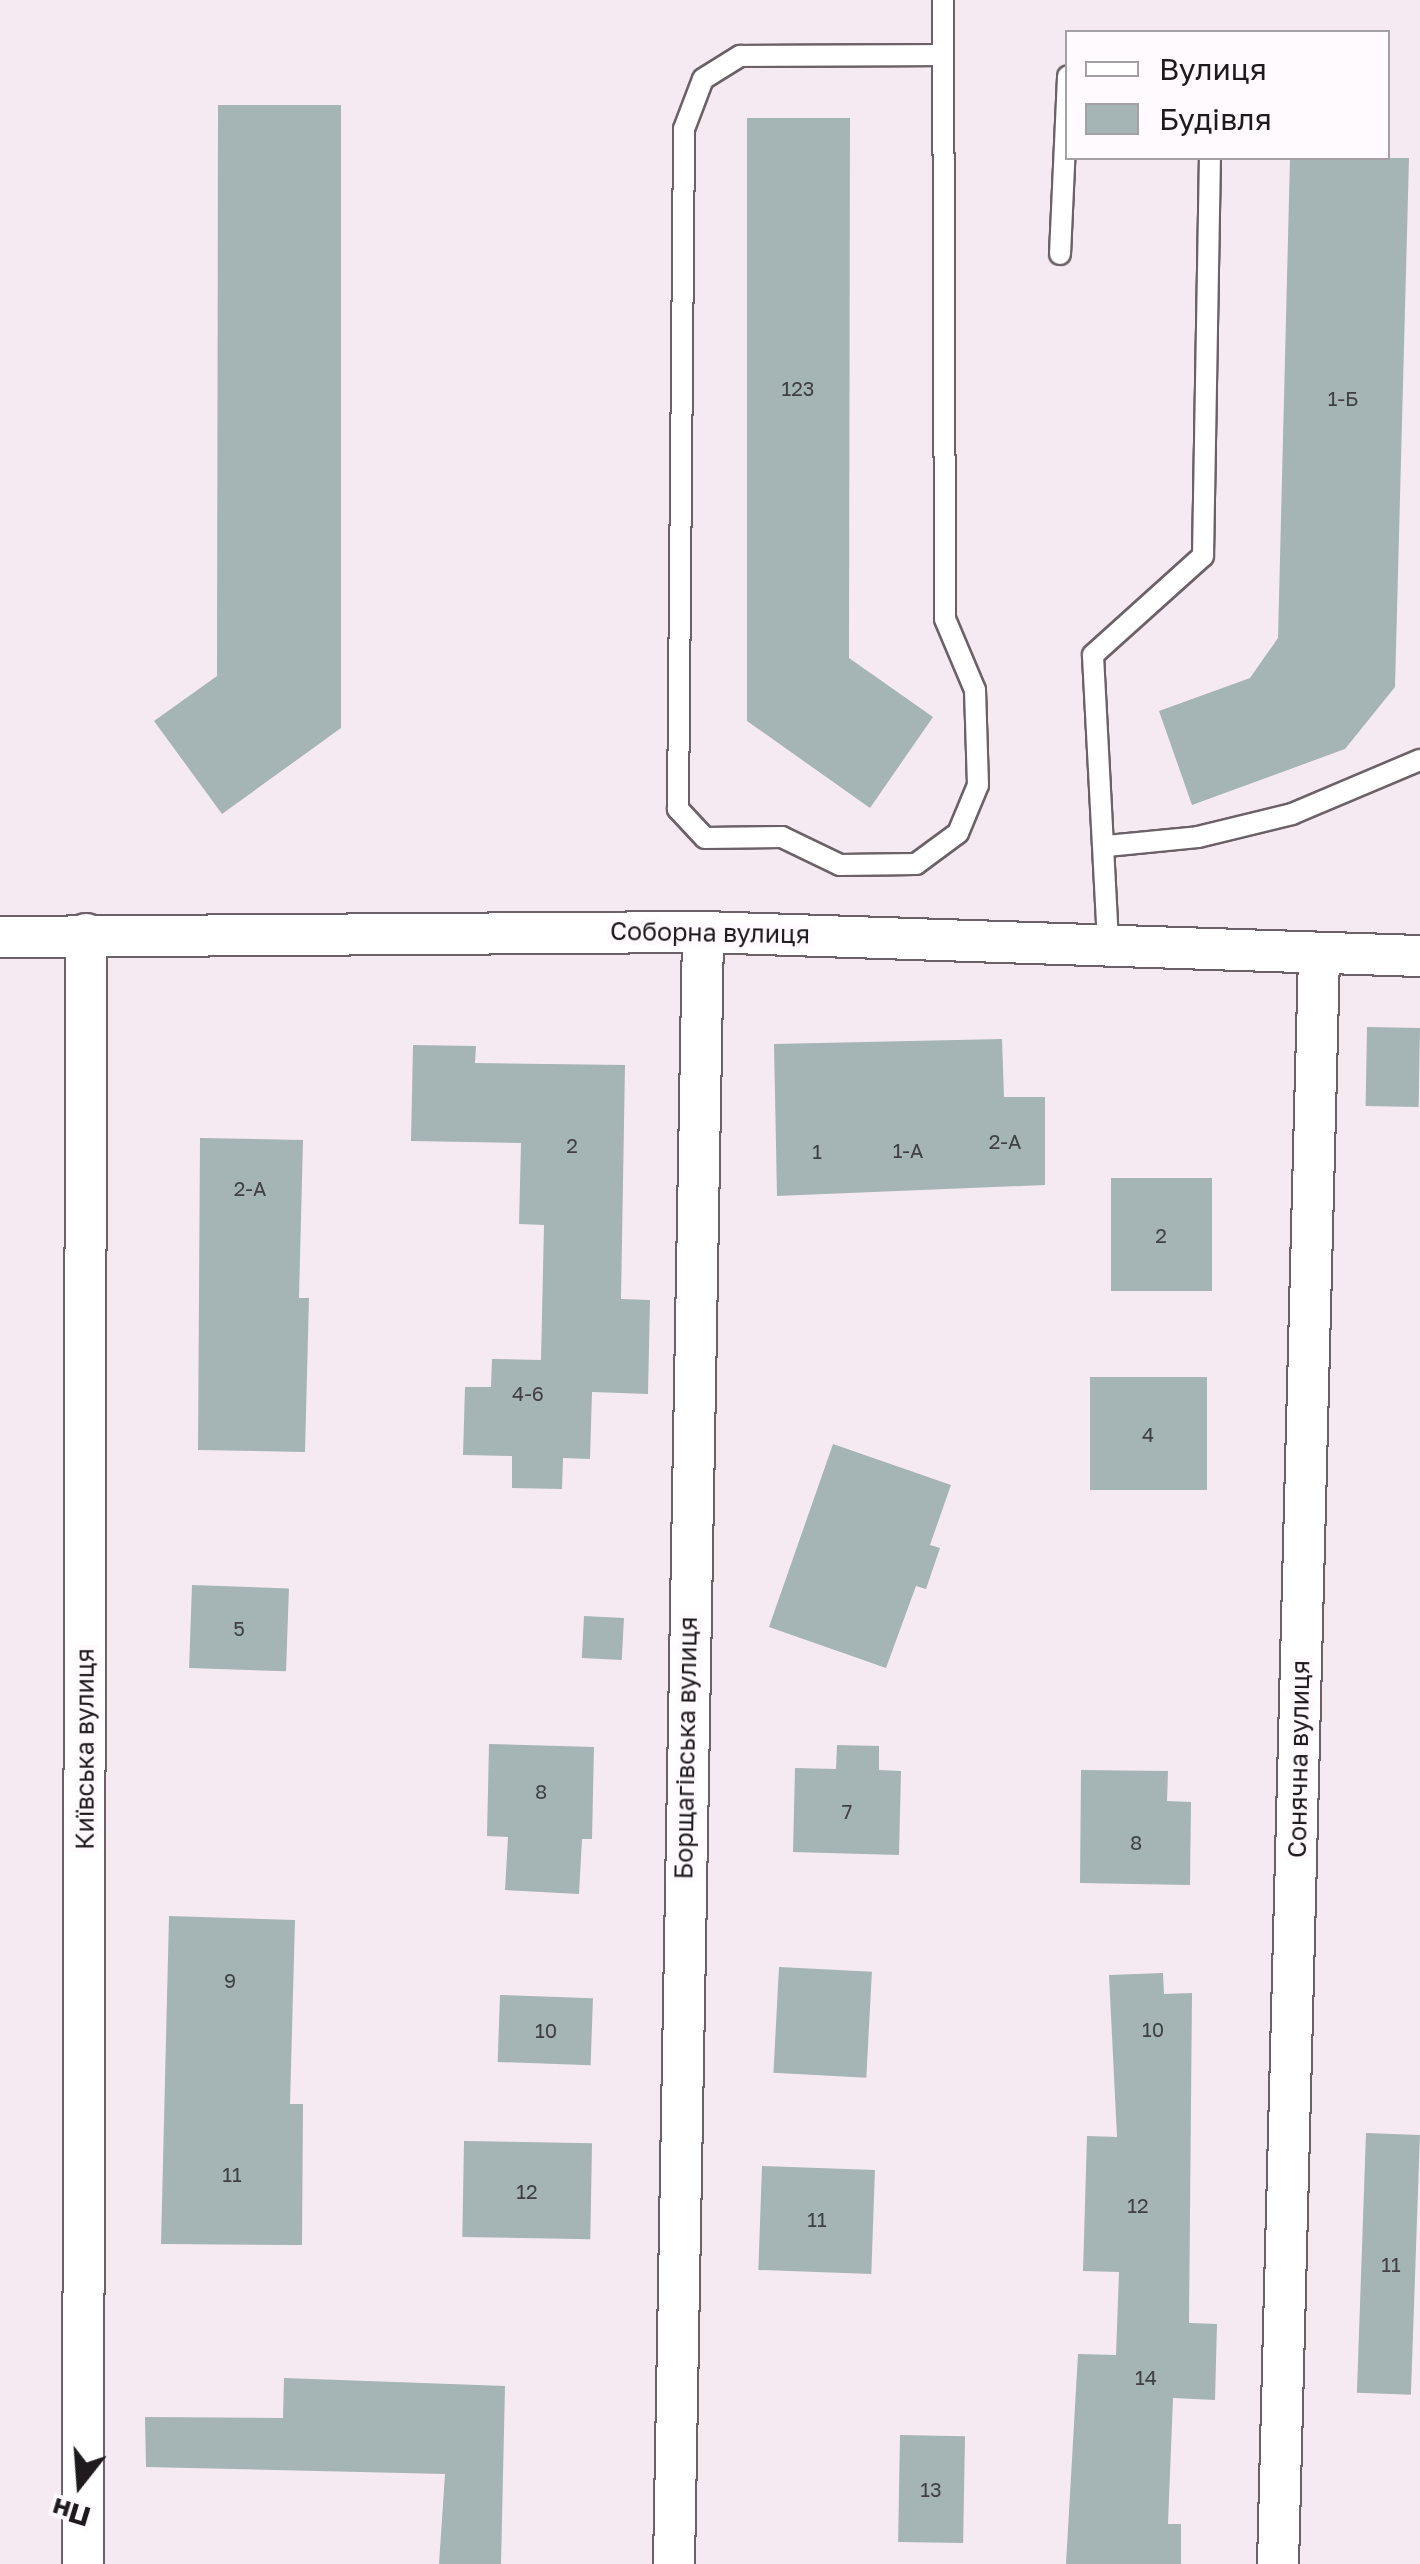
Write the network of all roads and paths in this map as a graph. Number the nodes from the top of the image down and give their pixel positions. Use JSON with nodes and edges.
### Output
{"nodes":[{"id":1,"x":942,"y":0,"type":"edge"},
{"id":2,"x":942,"y":55,"type":"junction"},
{"id":3,"x":1065,"y":143,"type":"edge"},
{"id":4,"x":1210,"y":160,"type":"edge"},
{"id":5,"x":1060,"y":254,"type":"dead end"},
{"id":6,"x":1420,"y":760,"type":"edge"},
{"id":7,"x":1107,"y":846,"type":"junction"},
{"id":8,"x":703,"y":932,"type":"junction"},
{"id":9,"x":86,"y":934,"type":"junction"},
{"id":10,"x":0,"y":937,"type":"edge"},
{"id":11,"x":1108,"y":942,"type":"junction"},
{"id":12,"x":1319,"y":954,"type":"junction"},
{"id":13,"x":1420,"y":956,"type":"edge"},
{"id":14,"x":84,"y":2564,"type":"edge"},
{"id":15,"x":674,"y":2564,"type":"edge"},
{"id":16,"x":1278,"y":2564,"type":"edge"}],
"edges":[{"from":1,"to":2,"type":"lane"},
{"from":2,"to":2,"type":"lane"},
{"from":3,"to":5,"type":"lane"},
{"from":4,"to":7,"type":"lane"},
{"from":6,"to":7,"type":"lane"},
{"from":7,"to":11,"type":"lane"},
{"from":8,"to":9,"type":"street","name":"Соборна вулиця"},
{"from":8,"to":11,"type":"street","name":"Соборна вулиця"},
{"from":8,"to":15,"type":"street","name":"Борщагівська вулиця"},
{"from":9,"to":10,"type":"street","name":"Соборна вулиця"},
{"from":9,"to":14,"type":"street","name":"Київська вулиця"},
{"from":11,"to":12,"type":"street","name":"Соборна вулиця"},
{"from":12,"to":13,"type":"street","name":"Соборна вулиця"},
{"from":12,"to":16,"type":"street","name":"Сонячна вулиця"}]}
